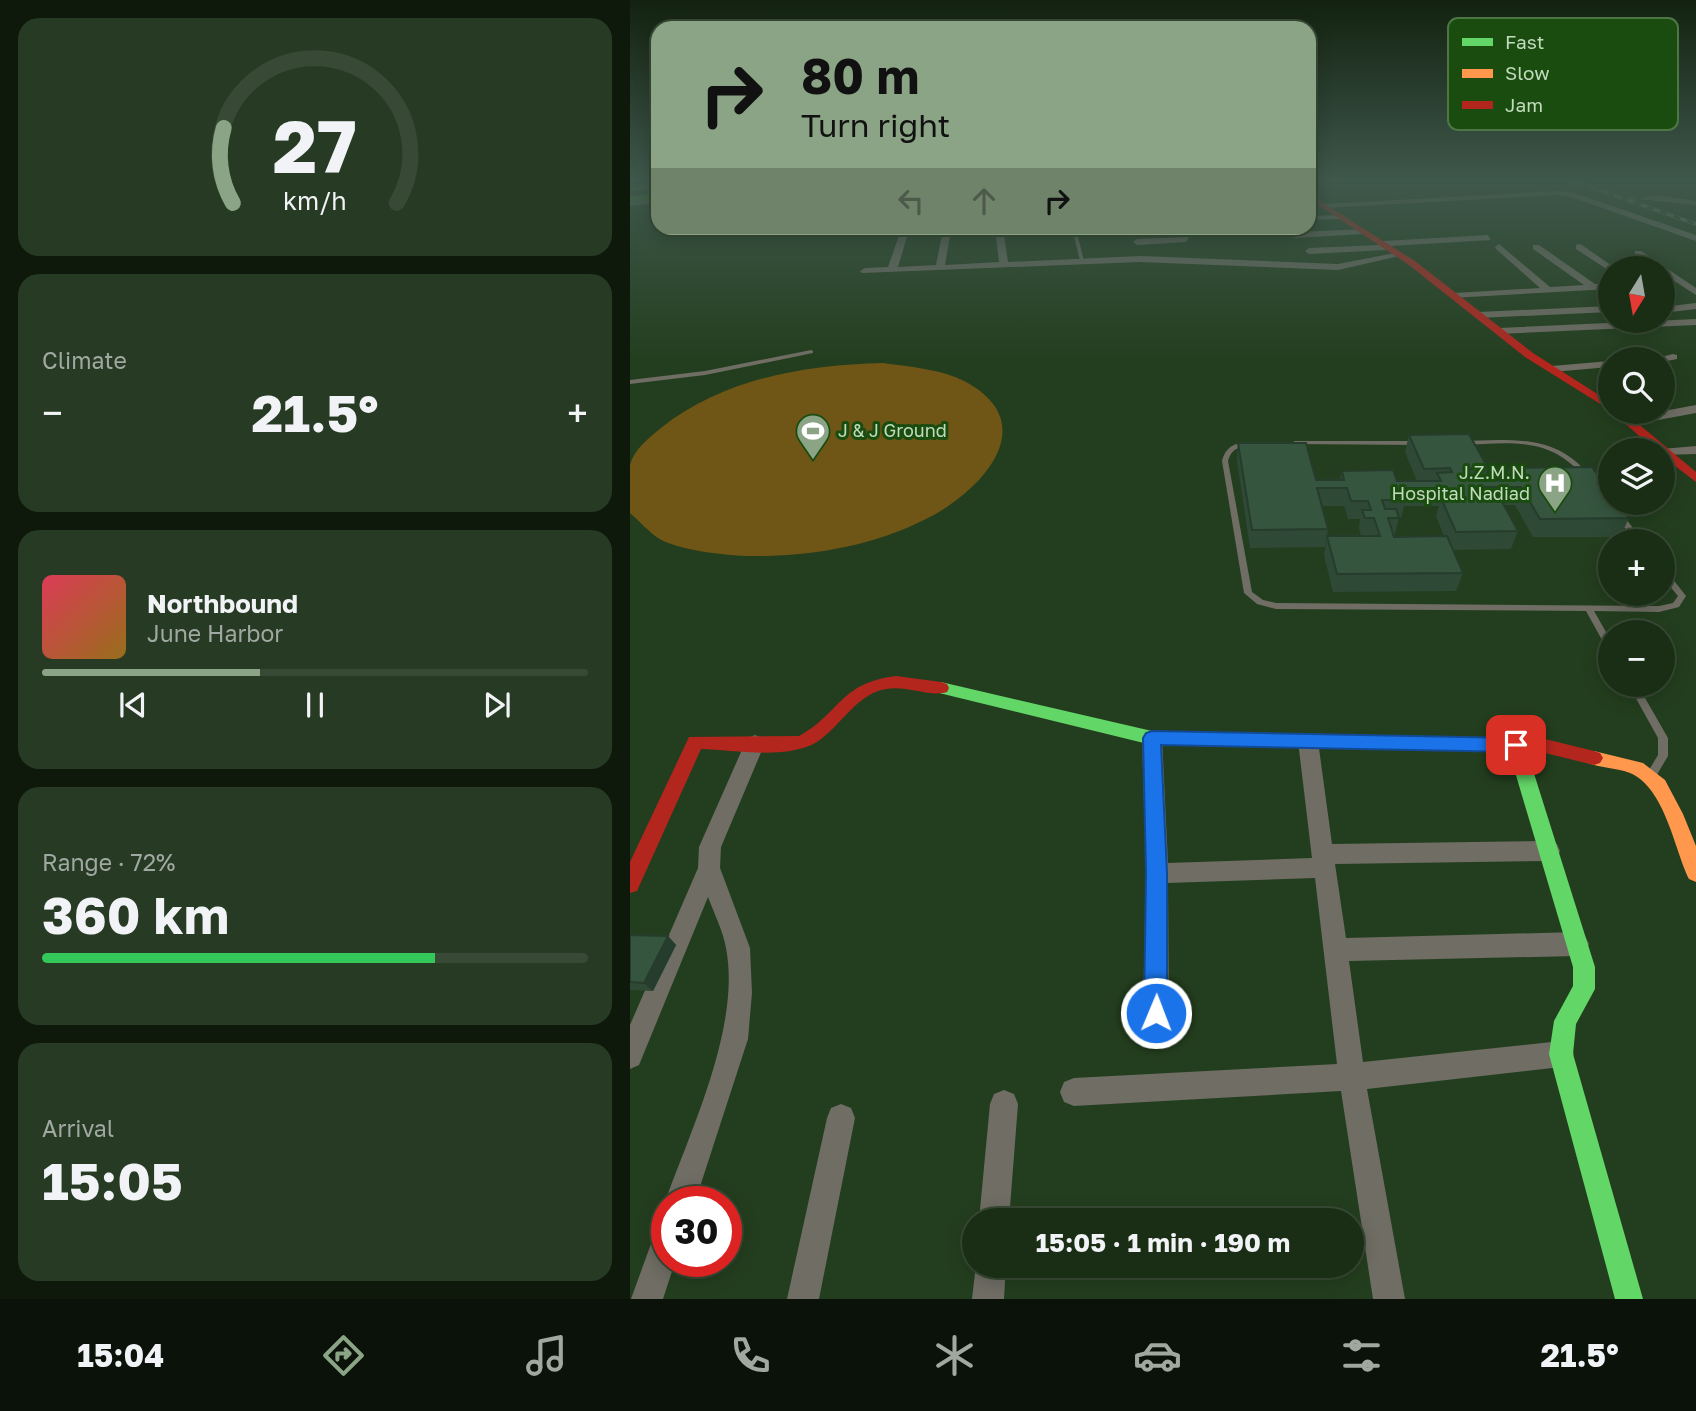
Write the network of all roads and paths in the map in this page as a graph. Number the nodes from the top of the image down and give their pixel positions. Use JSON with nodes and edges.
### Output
{"nodes":[{"id":1,"x":902,"y":240,"type":"edge"},
{"id":2,"x":945,"y":240,"type":"edge"},
{"id":3,"x":1001,"y":240,"type":"edge"},
{"id":4,"x":1076,"y":240,"type":"edge"},
{"id":5,"x":1136,"y":240,"type":"edge"},
{"id":6,"x":1299,"y":240,"type":"edge"},
{"id":7,"x":1376,"y":240,"type":"edge"},
{"id":8,"x":1474,"y":240,"type":"edge"},
{"id":9,"x":1499,"y":247,"type":"dead end"},
{"id":10,"x":1536,"y":247,"type":"dead end"},
{"id":11,"x":1579,"y":247,"type":"dead end"},
{"id":12,"x":1390,"y":249,"type":"junction"},
{"id":13,"x":1639,"y":253,"type":"dead end"},
{"id":14,"x":1644,"y":256,"type":"edge"},
{"id":15,"x":1140,"y":259,"type":"junction"},
{"id":16,"x":1598,"y":259,"type":"edge"},
{"id":17,"x":1082,"y":260,"type":"junction"},
{"id":18,"x":1004,"y":264,"type":"junction"},
{"id":19,"x":940,"y":269,"type":"junction"},
{"id":20,"x":892,"y":270,"type":"junction"},
{"id":21,"x":865,"y":271,"type":"dead end"},
{"id":22,"x":1675,"y":276,"type":"edge"},
{"id":23,"x":1682,"y":281,"type":"junction"},
{"id":24,"x":1675,"y":282,"type":"edge"},
{"id":25,"x":1593,"y":287,"type":"junction"},
{"id":26,"x":1598,"y":287,"type":"edge"},
{"id":27,"x":1548,"y":290,"type":"junction"},
{"id":28,"x":1696,"y":292,"type":"edge"},
{"id":29,"x":1454,"y":296,"type":"junction"},
{"id":30,"x":1696,"y":306,"type":"edge"},
{"id":31,"x":1675,"y":308,"type":"edge"},
{"id":32,"x":1586,"y":310,"type":"junction"},
{"id":33,"x":1598,"y":310,"type":"edge"},
{"id":34,"x":1478,"y":314,"type":"junction"},
{"id":35,"x":1598,"y":319,"type":"edge"},
{"id":36,"x":1696,"y":322,"type":"edge"},
{"id":37,"x":1675,"y":323,"type":"edge"},
{"id":38,"x":1598,"y":328,"type":"edge"},
{"id":39,"x":1499,"y":331,"type":"junction"},
{"id":40,"x":811,"y":352,"type":"dead end"},
{"id":41,"x":1598,"y":365,"type":"edge"},
{"id":42,"x":1552,"y":369,"type":"junction"},
{"id":43,"x":630,"y":382,"type":"edge"},
{"id":44,"x":1598,"y":399,"type":"edge"},
{"id":45,"x":1696,"y":409,"type":"edge"},
{"id":46,"x":1675,"y":413,"type":"edge"},
{"id":47,"x":1634,"y":424,"type":"edge"},
{"id":48,"x":1650,"y":438,"type":"edge"},
{"id":49,"x":1261,"y":443,"type":"edge"},
{"id":50,"x":1289,"y":443,"type":"edge"},
{"id":51,"x":1427,"y":443,"type":"edge"},
{"id":52,"x":1454,"y":443,"type":"edge"},
{"id":53,"x":1696,"y":450,"type":"edge"},
{"id":54,"x":1675,"y":452,"type":"edge"},
{"id":55,"x":1675,"y":460,"type":"edge"},
{"id":56,"x":1696,"y":478,"type":"edge"},
{"id":57,"x":1592,"y":482,"type":"edge"},
{"id":58,"x":1617,"y":515,"type":"edge"},
{"id":59,"x":1629,"y":529,"type":"edge"},
{"id":60,"x":1675,"y":587,"type":"edge"},
{"id":61,"x":1675,"y":605,"type":"edge"},
{"id":62,"x":1672,"y":606,"type":"edge"},
{"id":63,"x":1587,"y":608,"type":"junction"},
{"id":64,"x":1598,"y":627,"type":"edge"},
{"id":65,"x":1639,"y":697,"type":"edge"},
{"id":66,"x":1152,"y":738,"type":"junction"},
{"id":67,"x":1308,"y":741,"type":"junction"},
{"id":68,"x":755,"y":743,"type":"junction"},
{"id":69,"x":1516,"y":745,"type":"junction"},
{"id":70,"x":1650,"y":776,"type":"junction"},
{"id":71,"x":1549,"y":851,"type":"junction"},
{"id":72,"x":1324,"y":861,"type":"junction"},
{"id":73,"x":709,"y":868,"type":"junction"},
{"id":74,"x":1157,"y":873,"type":"junction"},
{"id":75,"x":1696,"y":873,"type":"edge"},
{"id":76,"x":630,"y":884,"type":"edge"},
{"id":77,"x":1577,"y":944,"type":"junction"},
{"id":78,"x":1335,"y":950,"type":"junction"},
{"id":79,"x":1156,"y":1013,"type":"dead end"},
{"id":80,"x":1561,"y":1054,"type":"junction"},
{"id":81,"x":630,"y":1056,"type":"edge"},
{"id":82,"x":1352,"y":1077,"type":"junction"},
{"id":83,"x":1074,"y":1092,"type":"dead end"},
{"id":84,"x":1004,"y":1104,"type":"dead end"},
{"id":85,"x":841,"y":1118,"type":"dead end"},
{"id":86,"x":685,"y":1186,"type":"edge"},
{"id":87,"x":995,"y":1208,"type":"edge"},
{"id":88,"x":655,"y":1277,"type":"edge"},
{"id":89,"x":990,"y":1278,"type":"edge"},
{"id":90,"x":647,"y":1299,"type":"edge"},
{"id":91,"x":803,"y":1299,"type":"edge"},
{"id":92,"x":988,"y":1299,"type":"edge"},
{"id":93,"x":1389,"y":1299,"type":"edge"},
{"id":94,"x":1629,"y":1299,"type":"edge"}],
"edges":[{"from":1,"to":20,"type":"street"},
{"from":2,"to":19,"type":"street"},
{"from":3,"to":18,"type":"street"},
{"from":4,"to":17,"type":"lane"},
{"from":5,"to":15,"type":"street"},
{"from":6,"to":12,"type":"street"},
{"from":7,"to":12,"type":"street"},
{"from":8,"to":12,"type":"street"},
{"from":9,"to":27,"type":"street"},
{"from":10,"to":25,"type":"street"},
{"from":11,"to":16,"type":"street"},
{"from":12,"to":15,"type":"street"},
{"from":12,"to":29,"type":"street"},
{"from":13,"to":14,"type":"street"},
{"from":15,"to":17,"type":"street"},
{"from":17,"to":18,"type":"street"},
{"from":18,"to":19,"type":"street"},
{"from":19,"to":20,"type":"street"},
{"from":20,"to":21,"type":"street"},
{"from":22,"to":23,"type":"street"},
{"from":23,"to":24,"type":"street"},
{"from":23,"to":28,"type":"street"},
{"from":25,"to":26,"type":"street"},
{"from":25,"to":27,"type":"street"},
{"from":27,"to":29,"type":"street"},
{"from":29,"to":34,"type":"street"},
{"from":30,"to":31,"type":"street"},
{"from":32,"to":33,"type":"street"},
{"from":32,"to":34,"type":"street"},
{"from":32,"to":35,"type":"street"},
{"from":34,"to":39,"type":"street"},
{"from":36,"to":37,"type":"street"},
{"from":38,"to":39,"type":"street"},
{"from":39,"to":42,"type":"street"},
{"from":40,"to":43,"type":"lane"},
{"from":41,"to":42,"type":"street"},
{"from":42,"to":44,"type":"street"},
{"from":45,"to":46,"type":"street"},
{"from":47,"to":48,"type":"street"},
{"from":49,"to":63,"type":"lane"},
{"from":50,"to":51,"type":"lane"},
{"from":52,"to":57,"type":"lane"},
{"from":53,"to":54,"type":"street"},
{"from":55,"to":56,"type":"street"},
{"from":58,"to":59,"type":"lane"},
{"from":60,"to":61,"type":"lane"},
{"from":62,"to":63,"type":"lane"},
{"from":63,"to":64,"type":"lane"},
{"from":65,"to":70,"type":"lane"},
{"from":66,"to":67,"type":"street"},
{"from":66,"to":68,"type":"street"},
{"from":66,"to":74,"type":"street"},
{"from":67,"to":69,"type":"street"},
{"from":67,"to":72,"type":"street"},
{"from":68,"to":73,"type":"street"},
{"from":68,"to":76,"type":"street"},
{"from":69,"to":70,"type":"street"},
{"from":69,"to":71,"type":"street"},
{"from":70,"to":75,"type":"street"},
{"from":71,"to":72,"type":"street"},
{"from":71,"to":77,"type":"street"},
{"from":72,"to":74,"type":"street"},
{"from":72,"to":78,"type":"street"},
{"from":73,"to":81,"type":"street"},
{"from":73,"to":86,"type":"street"},
{"from":74,"to":79,"type":"street"},
{"from":77,"to":78,"type":"street"},
{"from":77,"to":80,"type":"street"},
{"from":78,"to":82,"type":"street"},
{"from":80,"to":82,"type":"street"},
{"from":80,"to":94,"type":"street"},
{"from":82,"to":83,"type":"street"},
{"from":82,"to":93,"type":"street"},
{"from":84,"to":87,"type":"street"},
{"from":85,"to":91,"type":"street"},
{"from":88,"to":90,"type":"street"},
{"from":89,"to":92,"type":"street"}]}
